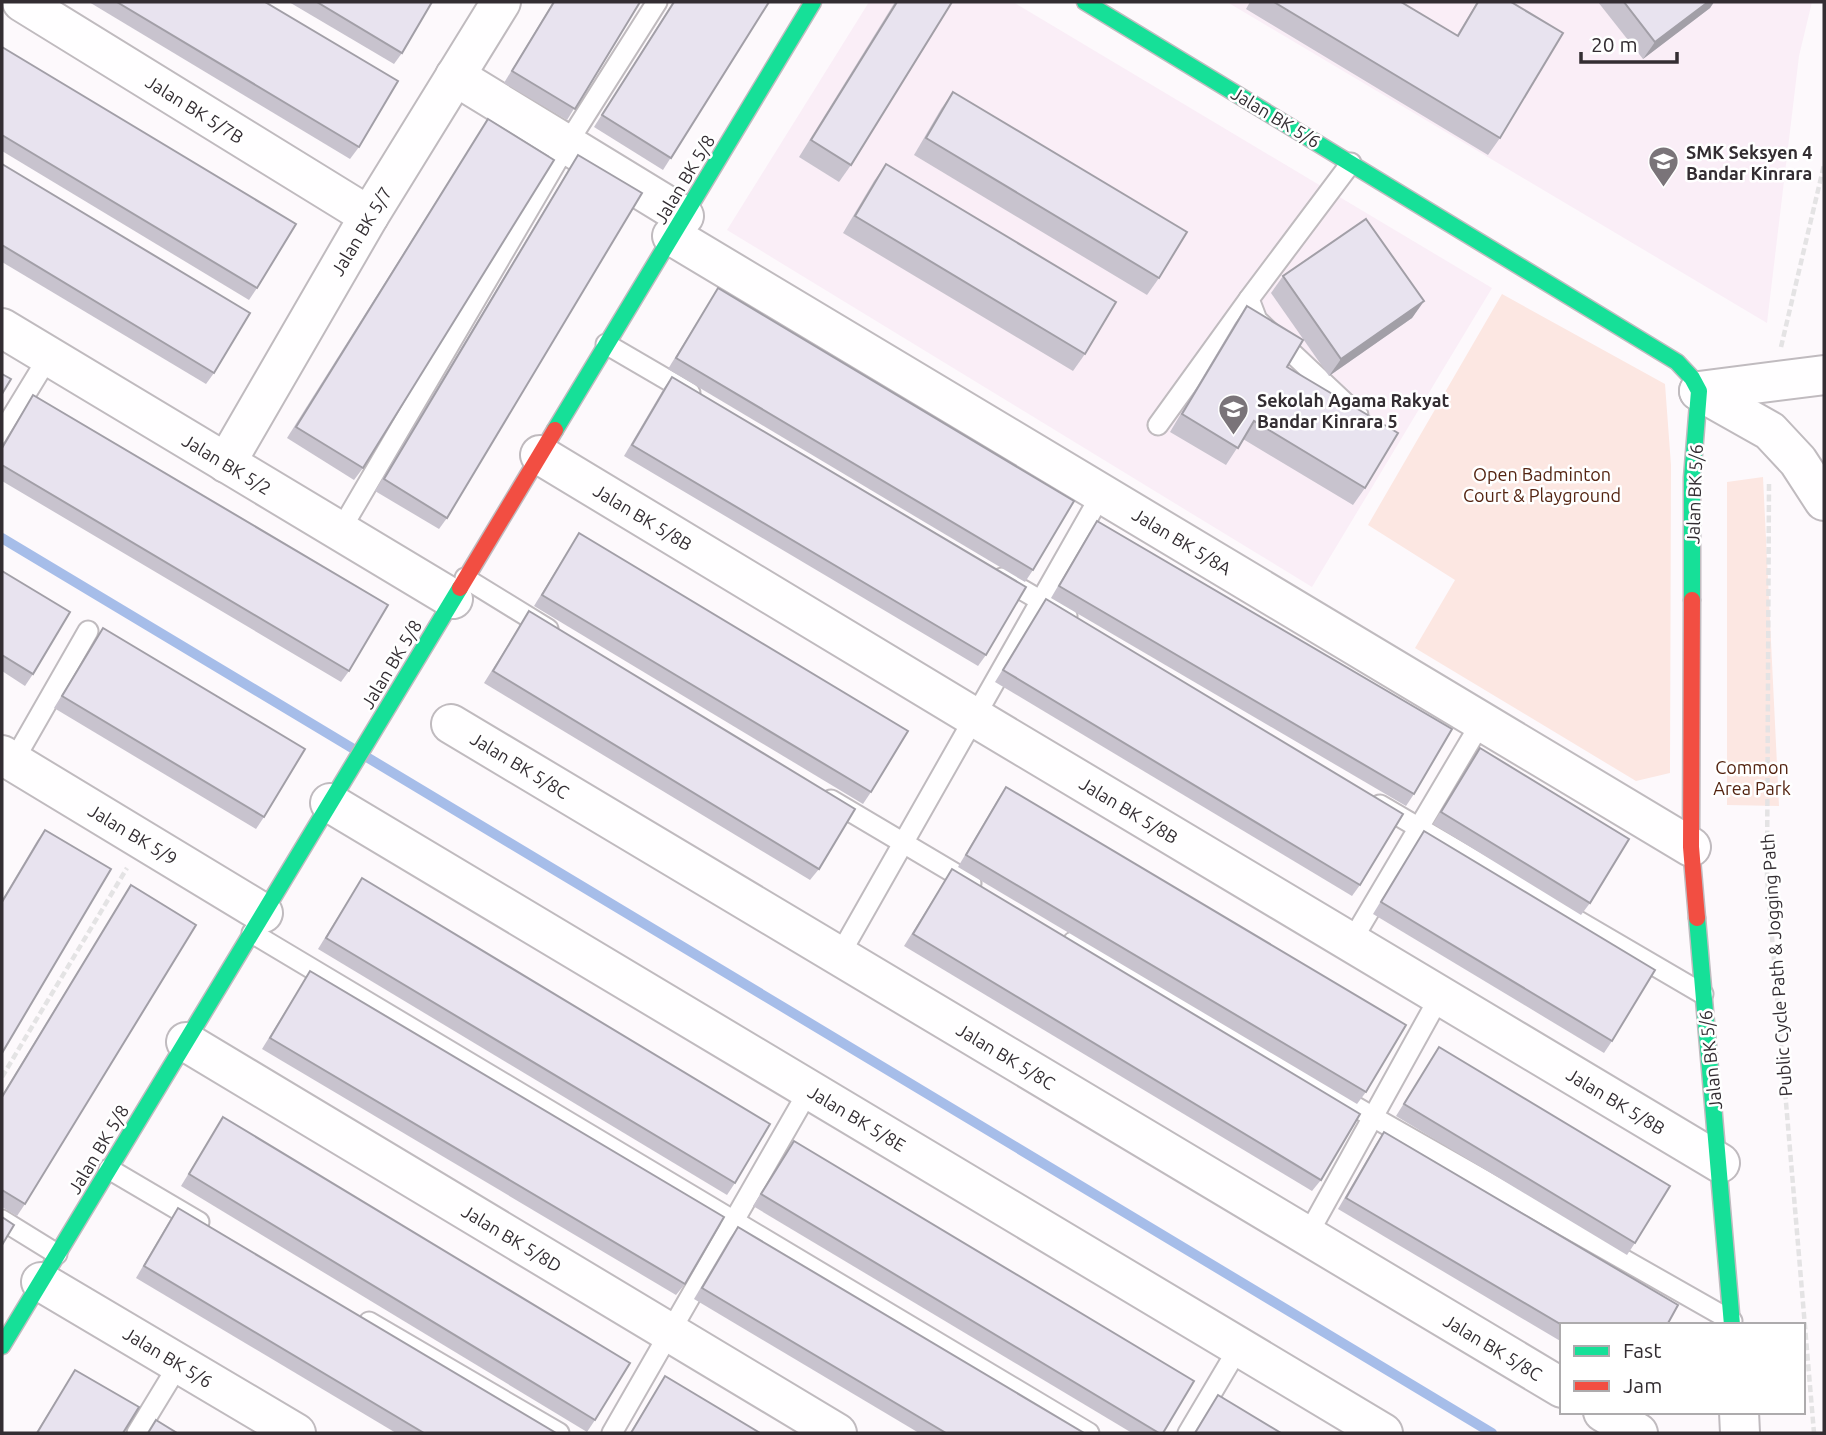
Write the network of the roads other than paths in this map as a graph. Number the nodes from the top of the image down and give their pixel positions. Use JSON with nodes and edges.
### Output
{"nodes":[{"id":1,"x":22,"y":2,"type":"edge"},
{"id":2,"x":501,"y":2,"type":"edge"},
{"id":3,"x":657,"y":2,"type":"edge"},
{"id":4,"x":813,"y":2,"type":"edge"},
{"id":5,"x":1085,"y":2,"type":"edge"},
{"id":6,"x":455,"y":76,"type":"junction"},
{"id":7,"x":567,"y":145,"type":"junction"},
{"id":8,"x":1352,"y":163,"type":"junction"},
{"id":9,"x":369,"y":216,"type":"junction"},
{"id":10,"x":678,"y":226,"type":"junction"},
{"id":11,"x":1249,"y":299,"type":"junction"},
{"id":12,"x":2,"y":328,"type":"edge"},
{"id":13,"x":607,"y":344,"type":"junction"},
{"id":14,"x":49,"y":356,"type":"junction"},
{"id":15,"x":1824,"y":375,"type":"edge"},
{"id":16,"x":1699,"y":391,"type":"junction"},
{"id":17,"x":700,"y":400,"type":"edge"},
{"id":18,"x":1360,"y":417,"type":"edge"},
{"id":19,"x":1158,"y":425,"type":"dead end"},
{"id":20,"x":2,"y":433,"type":"edge"},
{"id":21,"x":540,"y":454,"type":"junction"},
{"id":22,"x":226,"y":463,"type":"junction"},
{"id":23,"x":1102,"y":493,"type":"junction"},
{"id":24,"x":1824,"y":501,"type":"edge"},
{"id":25,"x":340,"y":531,"type":"junction"},
{"id":26,"x":982,"y":566,"type":"edge"},
{"id":27,"x":459,"y":589,"type":"junction"},
{"id":28,"x":1041,"y":600,"type":"junction"},
{"id":29,"x":1088,"y":629,"type":"edge"},
{"id":30,"x":88,"y":631,"type":"dead end"},
{"id":31,"x":560,"y":636,"type":"edge"},
{"id":32,"x":974,"y":718,"type":"junction"},
{"id":33,"x":1482,"y":721,"type":"junction"},
{"id":34,"x":451,"y":724,"type":"dead end"},
{"id":35,"x":5,"y":766,"type":"edge"},
{"id":36,"x":820,"y":793,"type":"edge"},
{"id":37,"x":1359,"y":793,"type":"edge"},
{"id":38,"x":330,"y":803,"type":"junction"},
{"id":39,"x":1418,"y":828,"type":"junction"},
{"id":40,"x":903,"y":843,"type":"junction"},
{"id":41,"x":1691,"y":847,"type":"junction"},
{"id":42,"x":987,"y":892,"type":"edge"},
{"id":43,"x":258,"y":923,"type":"junction"},
{"id":44,"x":1060,"y":934,"type":"edge"},
{"id":45,"x":1351,"y":942,"type":"junction"},
{"id":46,"x":839,"y":956,"type":"junction"},
{"id":47,"x":1703,"y":994,"type":"junction"},
{"id":48,"x":1440,"y":996,"type":"junction"},
{"id":49,"x":186,"y":1042,"type":"junction"},
{"id":50,"x":810,"y":1090,"type":"junction"},
{"id":51,"x":1373,"y":1117,"type":"junction"},
{"id":52,"x":1720,"y":1163,"type":"junction"},
{"id":53,"x":109,"y":1169,"type":"junction"},
{"id":54,"x":2,"y":1220,"type":"edge"},
{"id":55,"x":733,"y":1222,"type":"junction"},
{"id":56,"x":215,"y":1232,"type":"edge"},
{"id":57,"x":1307,"y":1236,"type":"junction"},
{"id":58,"x":49,"y":1268,"type":"junction"},
{"id":59,"x":358,"y":1315,"type":"edge"},
{"id":60,"x":1732,"y":1323,"type":"edge"},
{"id":61,"x":670,"y":1333,"type":"junction"},
{"id":62,"x":2,"y":1346,"type":"edge"},
{"id":63,"x":1239,"y":1347,"type":"junction"},
{"id":64,"x":179,"y":1364,"type":"junction"},
{"id":65,"x":1560,"y":1387,"type":"edge"},
{"id":66,"x":1606,"y":1414,"type":"edge"},
{"id":67,"x":1739,"y":1414,"type":"edge"},
{"id":68,"x":137,"y":1433,"type":"edge"},
{"id":69,"x":296,"y":1433,"type":"edge"},
{"id":70,"x":559,"y":1433,"type":"edge"},
{"id":71,"x":612,"y":1433,"type":"edge"},
{"id":72,"x":837,"y":1433,"type":"edge"},
{"id":73,"x":1089,"y":1433,"type":"edge"},
{"id":74,"x":1188,"y":1433,"type":"edge"},
{"id":75,"x":1383,"y":1433,"type":"edge"},
{"id":76,"x":1638,"y":1433,"type":"edge"},
{"id":77,"x":1740,"y":1433,"type":"edge"}],
"edges":[{"from":1,"to":9,"type":"street","name":"Jalan BK 5/7B"},
{"from":2,"to":6,"type":"street","name":"Jalan BK 5/7"},
{"from":3,"to":7,"type":"lane"},
{"from":4,"to":10,"type":"street","name":"Jalan BK 5/8"},
{"from":5,"to":8,"type":"street","name":"Jalan BK 5/6"},
{"from":6,"to":7,"type":"street","name":"Jalan BK 5/8A"},
{"from":6,"to":9,"type":"street","name":"Jalan BK 5/7"},
{"from":7,"to":10,"type":"street","name":"Jalan BK 5/8A"},
{"from":7,"to":25,"type":"lane"},
{"from":8,"to":11,"type":"lane"},
{"from":8,"to":16,"type":"street","name":"Jalan BK 5/6"},
{"from":9,"to":22,"type":"street","name":"Jalan BK 5/7"},
{"from":10,"to":13,"type":"street","name":"Jalan BK 5/8"},
{"from":10,"to":23,"type":"street","name":"Jalan BK 5/8A"},
{"from":11,"to":18,"type":"lane"},
{"from":11,"to":19,"type":"lane"},
{"from":12,"to":14,"type":"street","name":"Jalan BK 5/2"},
{"from":13,"to":17,"type":"lane"},
{"from":13,"to":21,"type":"street","name":"Jalan BK 5/8"},
{"from":14,"to":20,"type":"lane"},
{"from":14,"to":22,"type":"street","name":"Jalan BK 5/2"},
{"from":15,"to":16,"type":"street"},
{"from":16,"to":24,"type":"street"},
{"from":16,"to":41,"type":"street","name":"Jalan BK 5/6"},
{"from":21,"to":27,"type":"street","name":"Jalan BK 5/8"},
{"from":21,"to":32,"type":"street","name":"Jalan BK 5/8B"},
{"from":22,"to":25,"type":"street","name":"Jalan BK 5/2"},
{"from":23,"to":28,"type":"lane"},
{"from":23,"to":33,"type":"street","name":"Jalan BK 5/8A"},
{"from":25,"to":27,"type":"street","name":"Jalan BK 5/2"},
{"from":26,"to":28,"type":"lane"},
{"from":27,"to":31,"type":"lane"},
{"from":27,"to":38,"type":"street","name":"Jalan BK 5/8"},
{"from":28,"to":29,"type":"lane"},
{"from":28,"to":32,"type":"lane"},
{"from":30,"to":35,"type":"lane"},
{"from":32,"to":40,"type":"lane"},
{"from":32,"to":45,"type":"street","name":"Jalan BK 5/8B"},
{"from":33,"to":39,"type":"lane"},
{"from":33,"to":41,"type":"street","name":"Jalan BK 5/8A"},
{"from":34,"to":46,"type":"street","name":"Jalan BK 5/8C"},
{"from":35,"to":43,"type":"street","name":"Jalan BK 5/9"},
{"from":36,"to":40,"type":"lane"},
{"from":37,"to":39,"type":"lane"},
{"from":38,"to":43,"type":"street","name":"Jalan BK 5/8"},
{"from":38,"to":50,"type":"street","name":"Jalan BK 5/8E"},
{"from":39,"to":45,"type":"lane"},
{"from":39,"to":47,"type":"lane"},
{"from":40,"to":42,"type":"lane"},
{"from":40,"to":46,"type":"lane"},
{"from":41,"to":47,"type":"street","name":"Jalan BK 5/6"},
{"from":43,"to":49,"type":"street","name":"Jalan BK 5/8"},
{"from":43,"to":55,"type":"lane"},
{"from":44,"to":51,"type":"lane"},
{"from":45,"to":48,"type":"street","name":"Jalan BK 5/8B"},
{"from":46,"to":57,"type":"street","name":"Jalan BK 5/8C"},
{"from":47,"to":52,"type":"street","name":"Jalan BK 5/6"},
{"from":48,"to":51,"type":"lane"},
{"from":48,"to":52,"type":"street","name":"Jalan BK 5/8B"},
{"from":49,"to":53,"type":"street","name":"Jalan BK 5/8"},
{"from":49,"to":61,"type":"street","name":"Jalan BK 5/8D"},
{"from":50,"to":55,"type":"lane"},
{"from":50,"to":63,"type":"street","name":"Jalan BK 5/8E"},
{"from":51,"to":57,"type":"lane"},
{"from":51,"to":60,"type":"lane"},
{"from":52,"to":60,"type":"street","name":"Jalan BK 5/6"},
{"from":53,"to":56,"type":"lane"},
{"from":53,"to":58,"type":"street","name":"Jalan BK 5/8"},
{"from":54,"to":58,"type":"lane"},
{"from":55,"to":61,"type":"lane"},
{"from":55,"to":73,"type":"lane"},
{"from":57,"to":65,"type":"street","name":"Jalan BK 5/8C"},
{"from":58,"to":62,"type":"street","name":"Jalan BK 5/8"},
{"from":58,"to":64,"type":"street","name":"Jalan BK 5/6"},
{"from":59,"to":70,"type":"lane"},
{"from":61,"to":71,"type":"lane"},
{"from":61,"to":72,"type":"street","name":"Jalan BK 5/8D"},
{"from":63,"to":74,"type":"lane"},
{"from":63,"to":75,"type":"street","name":"Jalan BK 5/8E"},
{"from":64,"to":68,"type":"lane"},
{"from":64,"to":69,"type":"street","name":"Jalan BK 5/6"},
{"from":66,"to":76,"type":"street"},
{"from":67,"to":77,"type":"street"}]}
